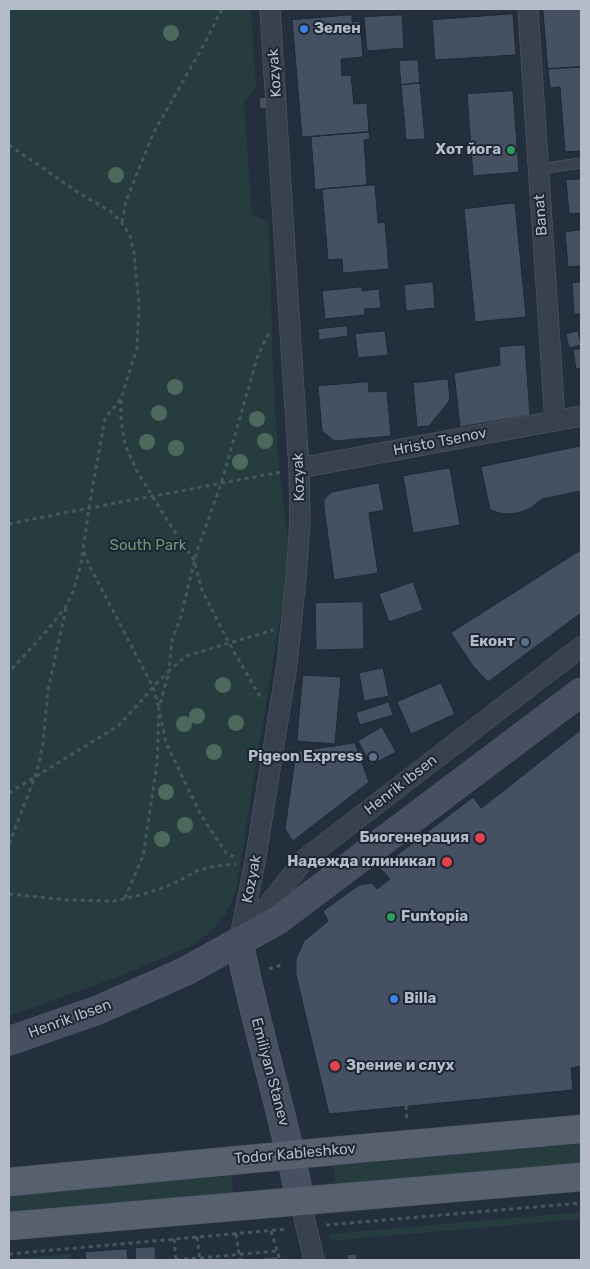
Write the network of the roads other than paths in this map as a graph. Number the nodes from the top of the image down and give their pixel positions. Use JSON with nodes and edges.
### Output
{"nodes":[{"id":1,"x":270,"y":9,"type":"edge"},
{"id":2,"x":528,"y":9,"type":"edge"},
{"id":3,"x":581,"y":163,"type":"edge"},
{"id":4,"x":538,"y":169,"type":"junction"},
{"id":5,"x":581,"y":416,"type":"edge"},
{"id":6,"x":554,"y":421,"type":"junction"},
{"id":7,"x":299,"y":468,"type":"junction"},
{"id":8,"x":581,"y":647,"type":"edge"},
{"id":9,"x":581,"y":692,"type":"edge"},
{"id":10,"x":239,"y":942,"type":"junction"},
{"id":11,"x":9,"y":1041,"type":"edge"},
{"id":12,"x":581,"y":1129,"type":"edge"},
{"id":13,"x":292,"y":1154,"type":"junction"},
{"id":14,"x":581,"y":1176,"type":"edge"},
{"id":15,"x":9,"y":1182,"type":"edge"},
{"id":16,"x":300,"y":1200,"type":"junction"},
{"id":17,"x":9,"y":1226,"type":"edge"},
{"id":18,"x":314,"y":1260,"type":"edge"}],
"edges":[{"from":1,"to":7,"type":"street","name":"Kozyak"},
{"from":2,"to":4,"type":"street","name":"Banat"},
{"from":3,"to":4,"type":"lane"},
{"from":4,"to":6,"type":"street","name":"Banat"},
{"from":5,"to":6,"type":"street","name":"Hristo Tsenov"},
{"from":6,"to":7,"type":"street","name":"Hristo Tsenov"},
{"from":7,"to":10,"type":"street","name":"Kozyak"},
{"from":8,"to":10,"type":"street","name":"Henrik Ibsen"},
{"from":9,"to":10,"type":"main road","name":"Henrik Ibsen"},
{"from":10,"to":11,"type":"main road","name":"Henrik Ibsen"},
{"from":10,"to":13,"type":"main road","name":"Emiliyan Stanev"},
{"from":12,"to":13,"type":"main road","name":"Todor Kableshkov"},
{"from":13,"to":15,"type":"main road","name":"Todor Kableshkov"},
{"from":13,"to":16,"type":"main road","name":"Emiliyan Stanev"},
{"from":14,"to":16,"type":"main road"},
{"from":16,"to":17,"type":"main road"},
{"from":16,"to":18,"type":"street","name":"Emiliyan Stanev"}]}
